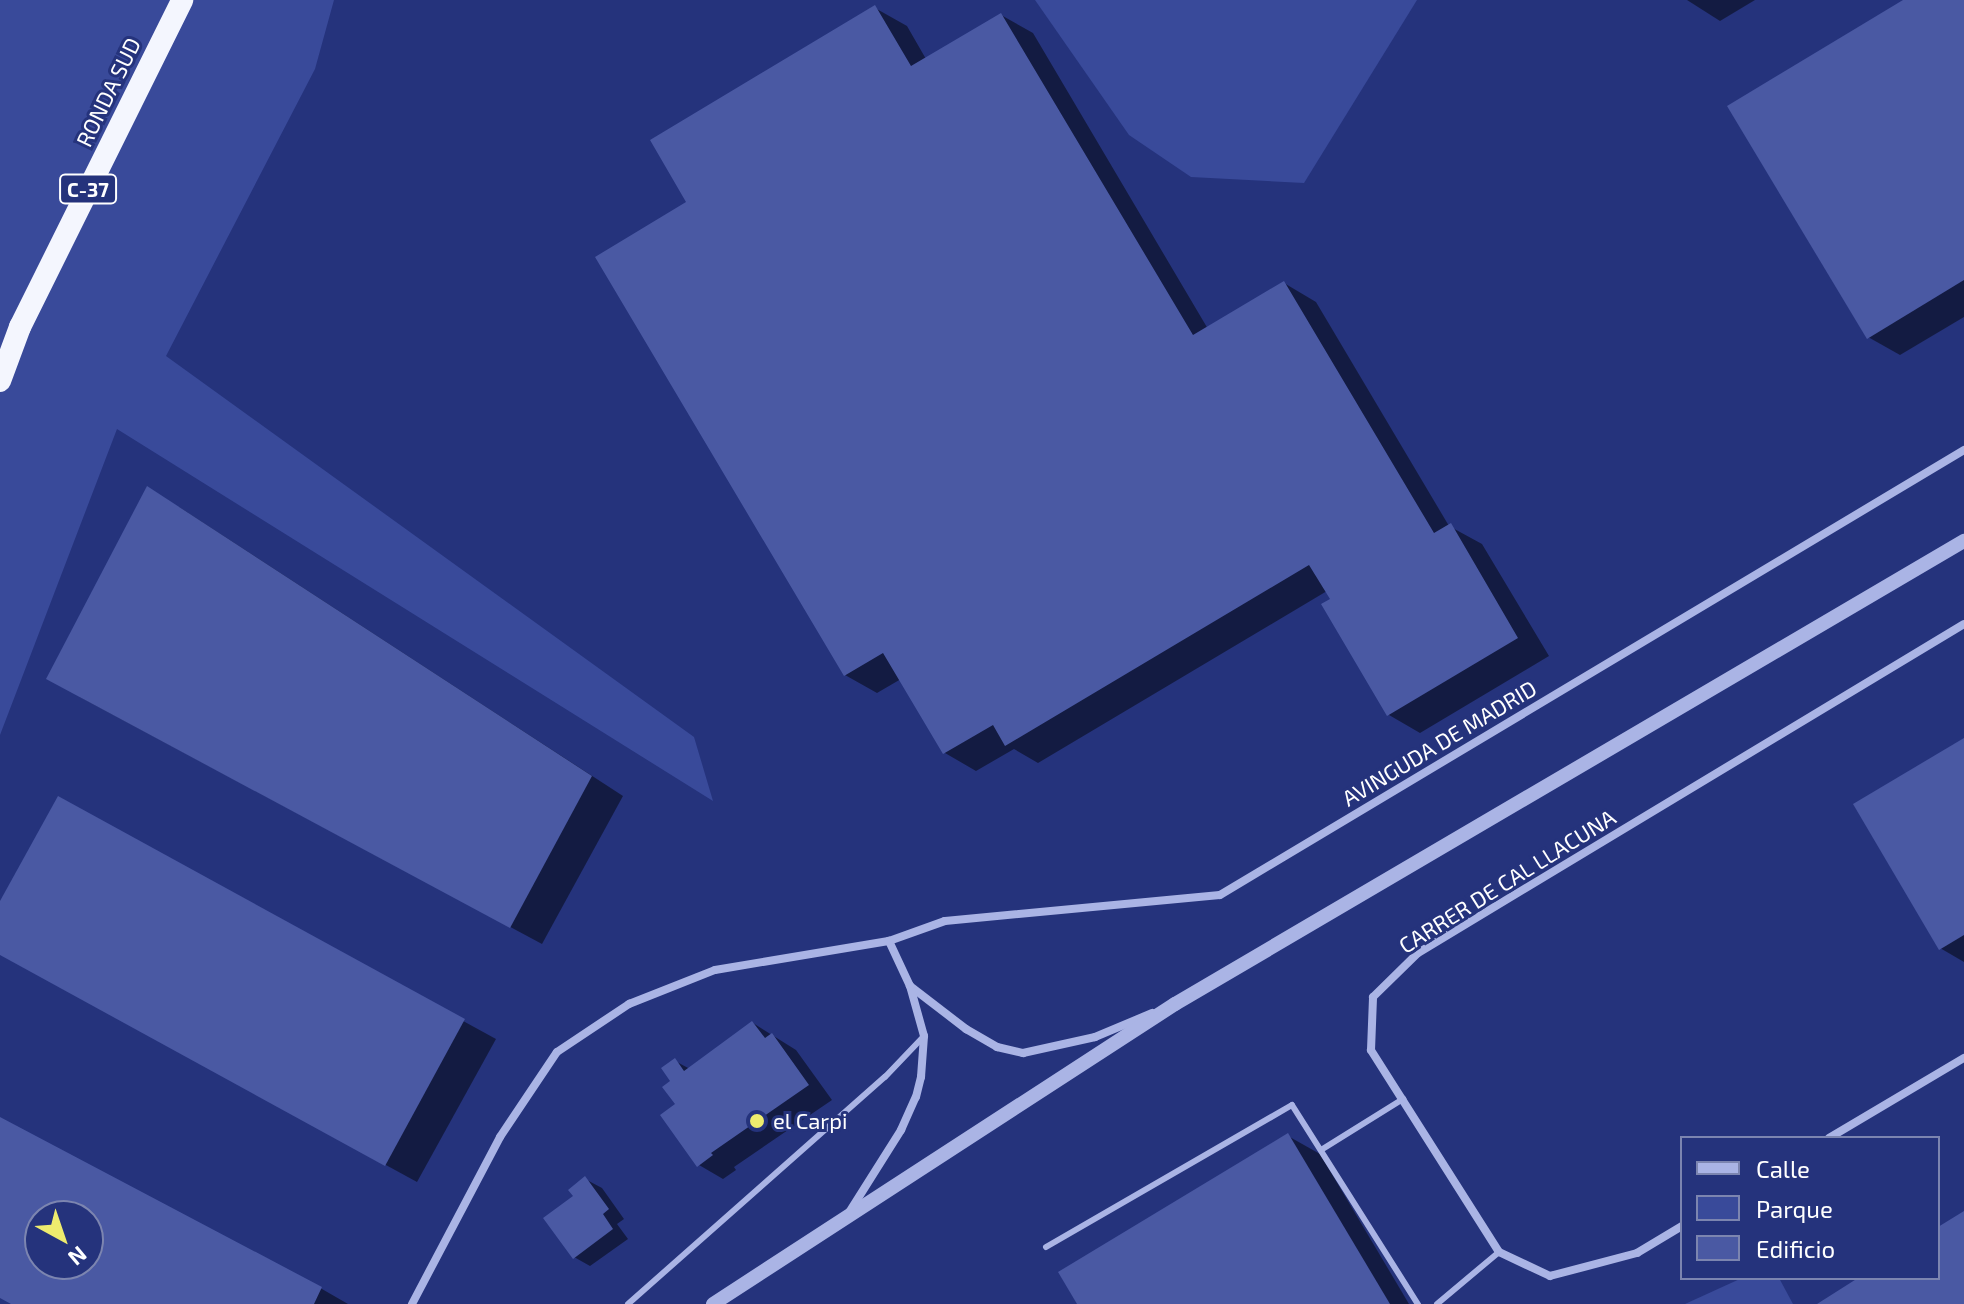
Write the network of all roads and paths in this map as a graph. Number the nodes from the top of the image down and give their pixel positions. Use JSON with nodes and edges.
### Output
{"nodes":[{"id":1,"x":182,"y":0,"type":"edge"},
{"id":2,"x":0,"y":381,"type":"edge"},
{"id":3,"x":1964,"y":450,"type":"edge"},
{"id":4,"x":1964,"y":541,"type":"edge"},
{"id":5,"x":1964,"y":624,"type":"edge"},
{"id":6,"x":889,"y":941,"type":"junction"},
{"id":7,"x":910,"y":986,"type":"junction"},
{"id":8,"x":1175,"y":1004,"type":"junction"},
{"id":9,"x":924,"y":1036,"type":"junction"},
{"id":10,"x":1964,"y":1058,"type":"edge"},
{"id":11,"x":1403,"y":1099,"type":"junction"},
{"id":12,"x":1832,"y":1136,"type":"edge"},
{"id":13,"x":1321,"y":1150,"type":"junction"},
{"id":14,"x":846,"y":1218,"type":"junction"},
{"id":15,"x":1680,"y":1227,"type":"edge"},
{"id":16,"x":1046,"y":1247,"type":"dead end"},
{"id":17,"x":1499,"y":1252,"type":"junction"},
{"id":18,"x":412,"y":1304,"type":"edge"},
{"id":19,"x":628,"y":1304,"type":"edge"},
{"id":20,"x":713,"y":1304,"type":"edge"},
{"id":21,"x":1418,"y":1304,"type":"edge"},
{"id":22,"x":1437,"y":1304,"type":"edge"}],
"edges":[{"from":1,"to":2,"type":"highway","name":"RONDA SUD","number":"C-37"},
{"from":3,"to":6,"type":"street","name":"AVINGUDA DE MADRID"},
{"from":4,"to":8,"type":"street"},
{"from":5,"to":11,"type":"street","name":"CARRER DE CAL LLACUNA"},
{"from":6,"to":7,"type":"street"},
{"from":6,"to":18,"type":"street","name":"AVINGUDA DE MADRID"},
{"from":7,"to":8,"type":"street"},
{"from":7,"to":9,"type":"street"},
{"from":8,"to":14,"type":"street"},
{"from":9,"to":14,"type":"street"},
{"from":9,"to":19,"type":"lane"},
{"from":10,"to":12,"type":"street"},
{"from":11,"to":13,"type":"lane"},
{"from":11,"to":17,"type":"street","name":"CARRER DE CAL LLACUNA"},
{"from":13,"to":16,"type":"lane"},
{"from":13,"to":21,"type":"lane"},
{"from":14,"to":20,"type":"street"},
{"from":15,"to":17,"type":"street"},
{"from":17,"to":22,"type":"lane"}]}
